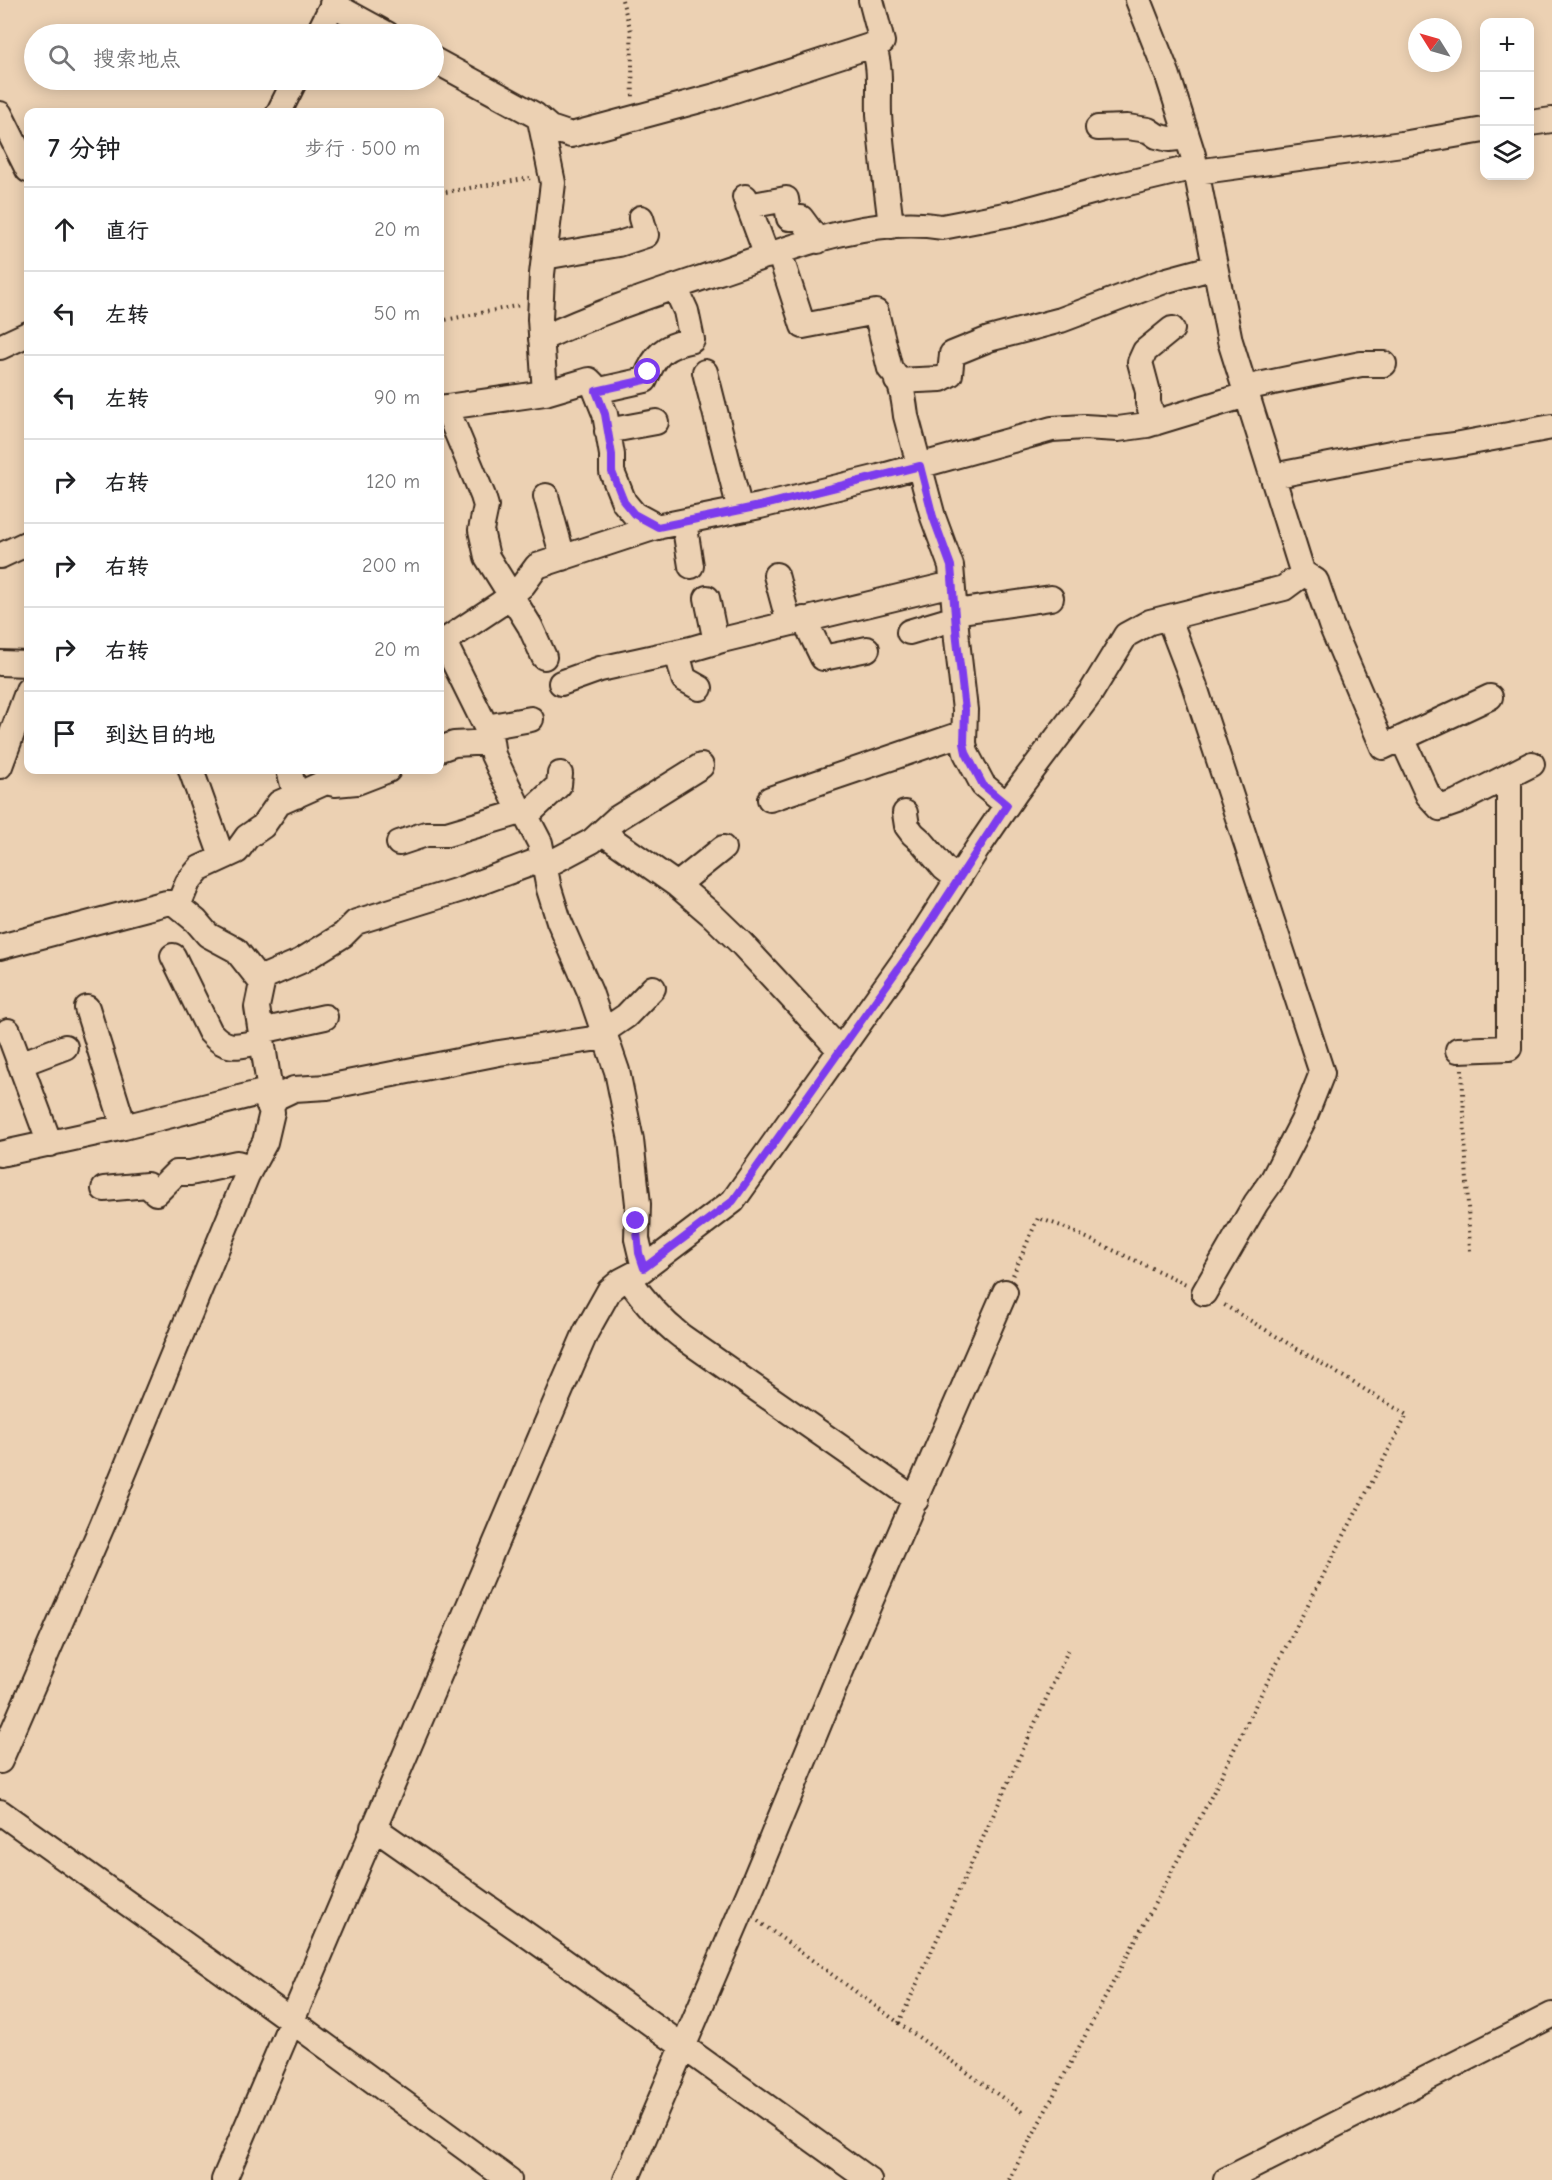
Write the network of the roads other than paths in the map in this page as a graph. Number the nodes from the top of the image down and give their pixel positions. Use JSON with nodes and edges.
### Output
{"nodes":[{"id":1,"x":871,"y":0,"type":"edge"},
{"id":2,"x":1138,"y":0,"type":"edge"},
{"id":3,"x":334,"y":2,"type":"edge"},
{"id":4,"x":323,"y":24,"type":"edge"},
{"id":5,"x":370,"y":24,"type":"edge"},
{"id":6,"x":873,"y":45,"type":"junction"},
{"id":7,"x":444,"y":66,"type":"edge"},
{"id":8,"x":290,"y":90,"type":"edge"},
{"id":9,"x":281,"y":108,"type":"edge"},
{"id":10,"x":0,"y":114,"type":"edge"},
{"id":11,"x":540,"y":120,"type":"junction"},
{"id":12,"x":1552,"y":120,"type":"edge"},
{"id":13,"x":1534,"y":122,"type":"edge"},
{"id":14,"x":1098,"y":128,"type":"dead end"},
{"id":15,"x":1480,"y":131,"type":"edge"},
{"id":16,"x":1187,"y":137,"type":"junction"},
{"id":17,"x":24,"y":162,"type":"edge"},
{"id":18,"x":1195,"y":169,"type":"junction"},
{"id":19,"x":641,"y":218,"type":"dead end"},
{"id":20,"x":891,"y":226,"type":"junction"},
{"id":21,"x":818,"y":241,"type":"junction"},
{"id":22,"x":773,"y":254,"type":"junction"},
{"id":23,"x":544,"y":257,"type":"junction"},
{"id":24,"x":1215,"y":267,"type":"junction"},
{"id":25,"x":675,"y":287,"type":"junction"},
{"id":26,"x":1172,"y":329,"type":"dead end"},
{"id":27,"x":24,"y":336,"type":"edge"},
{"id":28,"x":541,"y":339,"type":"junction"},
{"id":29,"x":0,"y":346,"type":"edge"},
{"id":30,"x":1384,"y":364,"type":"dead end"},
{"id":31,"x":705,"y":372,"type":"dead end"},
{"id":32,"x":897,"y":381,"type":"junction"},
{"id":33,"x":596,"y":391,"type":"junction"},
{"id":34,"x":1245,"y":391,"type":"junction"},
{"id":35,"x":545,"y":393,"type":"junction"},
{"id":36,"x":444,"y":407,"type":"edge"},
{"id":37,"x":444,"y":409,"type":"edge"},
{"id":38,"x":656,"y":422,"type":"dead end"},
{"id":39,"x":1155,"y":423,"type":"junction"},
{"id":40,"x":1552,"y":427,"type":"edge"},
{"id":41,"x":608,"y":430,"type":"junction"},
{"id":42,"x":920,"y":466,"type":"junction"},
{"id":43,"x":1273,"y":476,"type":"junction"},
{"id":44,"x":546,"y":496,"type":"dead end"},
{"id":45,"x":740,"y":510,"type":"junction"},
{"id":46,"x":684,"y":522,"type":"junction"},
{"id":47,"x":658,"y":527,"type":"junction"},
{"id":48,"x":24,"y":545,"type":"edge"},
{"id":49,"x":0,"y":556,"type":"edge"},
{"id":50,"x":563,"y":558,"type":"junction"},
{"id":51,"x":691,"y":566,"type":"dead end"},
{"id":52,"x":1303,"y":573,"type":"junction"},
{"id":53,"x":776,"y":575,"type":"dead end"},
{"id":54,"x":952,"y":584,"type":"junction"},
{"id":55,"x":510,"y":596,"type":"junction"},
{"id":56,"x":707,"y":598,"type":"dead end"},
{"id":57,"x":1051,"y":598,"type":"dead end"},
{"id":58,"x":955,"y":615,"type":"junction"},
{"id":59,"x":1170,"y":619,"type":"junction"},
{"id":60,"x":797,"y":621,"type":"junction"},
{"id":61,"x":909,"y":632,"type":"dead end"},
{"id":62,"x":444,"y":642,"type":"edge"},
{"id":63,"x":716,"y":642,"type":"junction"},
{"id":64,"x":444,"y":647,"type":"edge"},
{"id":65,"x":867,"y":649,"type":"dead end"},
{"id":66,"x":677,"y":652,"type":"junction"},
{"id":67,"x":544,"y":657,"type":"dead end"},
{"id":68,"x":0,"y":663,"type":"edge"},
{"id":69,"x":24,"y":664,"type":"edge"},
{"id":70,"x":561,"y":683,"type":"dead end"},
{"id":71,"x":700,"y":688,"type":"dead end"},
{"id":72,"x":1490,"y":697,"type":"dead end"},
{"id":73,"x":24,"y":701,"type":"edge"},
{"id":74,"x":531,"y":719,"type":"dead end"},
{"id":75,"x":964,"y":733,"type":"junction"},
{"id":76,"x":489,"y":734,"type":"junction"},
{"id":77,"x":1402,"y":738,"type":"junction"},
{"id":78,"x":444,"y":748,"type":"edge"},
{"id":79,"x":1532,"y":764,"type":"dead end"},
{"id":80,"x":0,"y":766,"type":"edge"},
{"id":81,"x":701,"y":766,"type":"dead end"},
{"id":82,"x":193,"y":774,"type":"edge"},
{"id":83,"x":290,"y":774,"type":"edge"},
{"id":84,"x":378,"y":774,"type":"edge"},
{"id":85,"x":560,"y":774,"type":"dead end"},
{"id":86,"x":1509,"y":776,"type":"junction"},
{"id":87,"x":296,"y":796,"type":"junction"},
{"id":88,"x":770,"y":799,"type":"dead end"},
{"id":89,"x":1007,"y":805,"type":"junction"},
{"id":90,"x":904,"y":813,"type":"dead end"},
{"id":91,"x":524,"y":814,"type":"junction"},
{"id":92,"x":603,"y":833,"type":"junction"},
{"id":93,"x":399,"y":843,"type":"dead end"},
{"id":94,"x":723,"y":848,"type":"dead end"},
{"id":95,"x":222,"y":857,"type":"junction"},
{"id":96,"x":544,"y":863,"type":"junction"},
{"id":97,"x":958,"y":879,"type":"junction"},
{"id":98,"x":676,"y":885,"type":"junction"},
{"id":99,"x":178,"y":906,"type":"junction"},
{"id":100,"x":0,"y":947,"type":"edge"},
{"id":101,"x":173,"y":956,"type":"dead end"},
{"id":102,"x":259,"y":979,"type":"junction"},
{"id":103,"x":653,"y":988,"type":"dead end"},
{"id":104,"x":87,"y":1008,"type":"dead end"},
{"id":105,"x":325,"y":1017,"type":"dead end"},
{"id":106,"x":8,"y":1031,"type":"dead end"},
{"id":107,"x":605,"y":1034,"type":"junction"},
{"id":108,"x":262,"y":1036,"type":"junction"},
{"id":109,"x":65,"y":1047,"type":"dead end"},
{"id":110,"x":840,"y":1050,"type":"junction"},
{"id":111,"x":1460,"y":1050,"type":"road end"},
{"id":112,"x":20,"y":1064,"type":"junction"},
{"id":113,"x":266,"y":1099,"type":"junction"},
{"id":114,"x":124,"y":1127,"type":"junction"},
{"id":115,"x":50,"y":1144,"type":"junction"},
{"id":116,"x":0,"y":1154,"type":"edge"},
{"id":117,"x":251,"y":1167,"type":"junction"},
{"id":118,"x":104,"y":1189,"type":"dead end"},
{"id":119,"x":636,"y":1273,"type":"junction"},
{"id":120,"x":1005,"y":1292,"type":"dead end"},
{"id":121,"x":1204,"y":1293,"type":"dead end"},
{"id":122,"x":916,"y":1500,"type":"junction"},
{"id":123,"x":0,"y":1761,"type":"edge"},
{"id":124,"x":0,"y":1812,"type":"edge"},
{"id":125,"x":373,"y":1827,"type":"junction"},
{"id":126,"x":1552,"y":2015,"type":"edge"},
{"id":127,"x":292,"y":2022,"type":"junction"},
{"id":128,"x":684,"y":2047,"type":"junction"},
{"id":129,"x":224,"y":2180,"type":"edge"},
{"id":130,"x":509,"y":2180,"type":"edge"},
{"id":131,"x":626,"y":2180,"type":"edge"},
{"id":132,"x":869,"y":2180,"type":"edge"},
{"id":133,"x":1226,"y":2180,"type":"edge"}],
"edges":[{"from":1,"to":6,"type":"street"},
{"from":2,"to":16,"type":"street"},
{"from":3,"to":4,"type":"street"},
{"from":3,"to":5,"type":"street"},
{"from":6,"to":11,"type":"street"},
{"from":6,"to":20,"type":"street"},
{"from":7,"to":11,"type":"street"},
{"from":8,"to":9,"type":"street"},
{"from":10,"to":17,"type":"street"},
{"from":11,"to":23,"type":"street"},
{"from":12,"to":13,"type":"street"},
{"from":14,"to":16,"type":"street"},
{"from":15,"to":18,"type":"street"},
{"from":16,"to":18,"type":"street"},
{"from":18,"to":20,"type":"street"},
{"from":18,"to":24,"type":"street"},
{"from":19,"to":23,"type":"street"},
{"from":20,"to":21,"type":"street"},
{"from":21,"to":22,"type":"street"},
{"from":21,"to":22,"type":"street"},
{"from":22,"to":25,"type":"street"},
{"from":22,"to":32,"type":"street"},
{"from":23,"to":28,"type":"street"},
{"from":24,"to":32,"type":"street"},
{"from":24,"to":34,"type":"street"},
{"from":25,"to":28,"type":"street"},
{"from":25,"to":33,"type":"street"},
{"from":26,"to":39,"type":"street"},
{"from":27,"to":29,"type":"street"},
{"from":28,"to":35,"type":"street"},
{"from":30,"to":34,"type":"street"},
{"from":31,"to":45,"type":"street"},
{"from":32,"to":42,"type":"street"},
{"from":33,"to":35,"type":"street"},
{"from":33,"to":41,"type":"street"},
{"from":34,"to":39,"type":"street"},
{"from":34,"to":43,"type":"street"},
{"from":35,"to":36,"type":"street"},
{"from":37,"to":55,"type":"street"},
{"from":38,"to":41,"type":"street"},
{"from":39,"to":42,"type":"street"},
{"from":40,"to":43,"type":"street"},
{"from":41,"to":47,"type":"street"},
{"from":42,"to":45,"type":"street"},
{"from":42,"to":54,"type":"street"},
{"from":43,"to":52,"type":"street"},
{"from":44,"to":50,"type":"street"},
{"from":45,"to":46,"type":"street"},
{"from":46,"to":47,"type":"street"},
{"from":46,"to":51,"type":"street"},
{"from":47,"to":50,"type":"street"},
{"from":48,"to":49,"type":"street"},
{"from":50,"to":55,"type":"street"},
{"from":52,"to":59,"type":"street"},
{"from":52,"to":77,"type":"street"},
{"from":53,"to":60,"type":"street"},
{"from":54,"to":58,"type":"street"},
{"from":54,"to":60,"type":"street"},
{"from":55,"to":62,"type":"street"},
{"from":55,"to":67,"type":"street"},
{"from":56,"to":63,"type":"street"},
{"from":57,"to":58,"type":"street"},
{"from":58,"to":61,"type":"street"},
{"from":58,"to":75,"type":"street"},
{"from":59,"to":89,"type":"street"},
{"from":59,"to":121,"type":"street"},
{"from":60,"to":63,"type":"street"},
{"from":60,"to":65,"type":"street"},
{"from":63,"to":66,"type":"street"},
{"from":64,"to":76,"type":"street"},
{"from":66,"to":70,"type":"street"},
{"from":66,"to":71,"type":"street"},
{"from":68,"to":69,"type":"street"},
{"from":72,"to":77,"type":"street"},
{"from":73,"to":80,"type":"street"},
{"from":74,"to":76,"type":"street"},
{"from":75,"to":88,"type":"street"},
{"from":75,"to":89,"type":"street"},
{"from":76,"to":78,"type":"street"},
{"from":76,"to":91,"type":"street"},
{"from":77,"to":86,"type":"street"},
{"from":79,"to":86,"type":"street"},
{"from":81,"to":92,"type":"street"},
{"from":82,"to":95,"type":"street"},
{"from":83,"to":87,"type":"street"},
{"from":84,"to":87,"type":"street"},
{"from":85,"to":91,"type":"street"},
{"from":86,"to":111,"type":"street"},
{"from":87,"to":95,"type":"street"},
{"from":89,"to":97,"type":"street"},
{"from":90,"to":97,"type":"street"},
{"from":91,"to":93,"type":"street"},
{"from":91,"to":96,"type":"street"},
{"from":92,"to":96,"type":"street"},
{"from":92,"to":98,"type":"street"},
{"from":94,"to":98,"type":"street"},
{"from":95,"to":99,"type":"street"},
{"from":96,"to":102,"type":"street"},
{"from":96,"to":107,"type":"street"},
{"from":97,"to":110,"type":"street"},
{"from":98,"to":110,"type":"street"},
{"from":99,"to":100,"type":"street"},
{"from":99,"to":102,"type":"street"},
{"from":101,"to":108,"type":"street"},
{"from":102,"to":108,"type":"street"},
{"from":103,"to":107,"type":"street"},
{"from":104,"to":114,"type":"street"},
{"from":105,"to":108,"type":"street"},
{"from":106,"to":112,"type":"street"},
{"from":107,"to":113,"type":"street"},
{"from":107,"to":119,"type":"street"},
{"from":108,"to":113,"type":"street"},
{"from":109,"to":112,"type":"street"},
{"from":110,"to":119,"type":"street"},
{"from":112,"to":115,"type":"street"},
{"from":113,"to":114,"type":"street"},
{"from":113,"to":117,"type":"street"},
{"from":114,"to":115,"type":"street"},
{"from":115,"to":116,"type":"street"},
{"from":117,"to":118,"type":"street"},
{"from":117,"to":123,"type":"street"},
{"from":119,"to":122,"type":"street"},
{"from":119,"to":125,"type":"street"},
{"from":120,"to":122,"type":"street"},
{"from":122,"to":128,"type":"street"},
{"from":124,"to":127,"type":"street"},
{"from":125,"to":127,"type":"street"},
{"from":125,"to":128,"type":"street"},
{"from":126,"to":133,"type":"street"},
{"from":127,"to":129,"type":"street"},
{"from":127,"to":130,"type":"street"},
{"from":128,"to":131,"type":"street"},
{"from":128,"to":132,"type":"street"}]}
